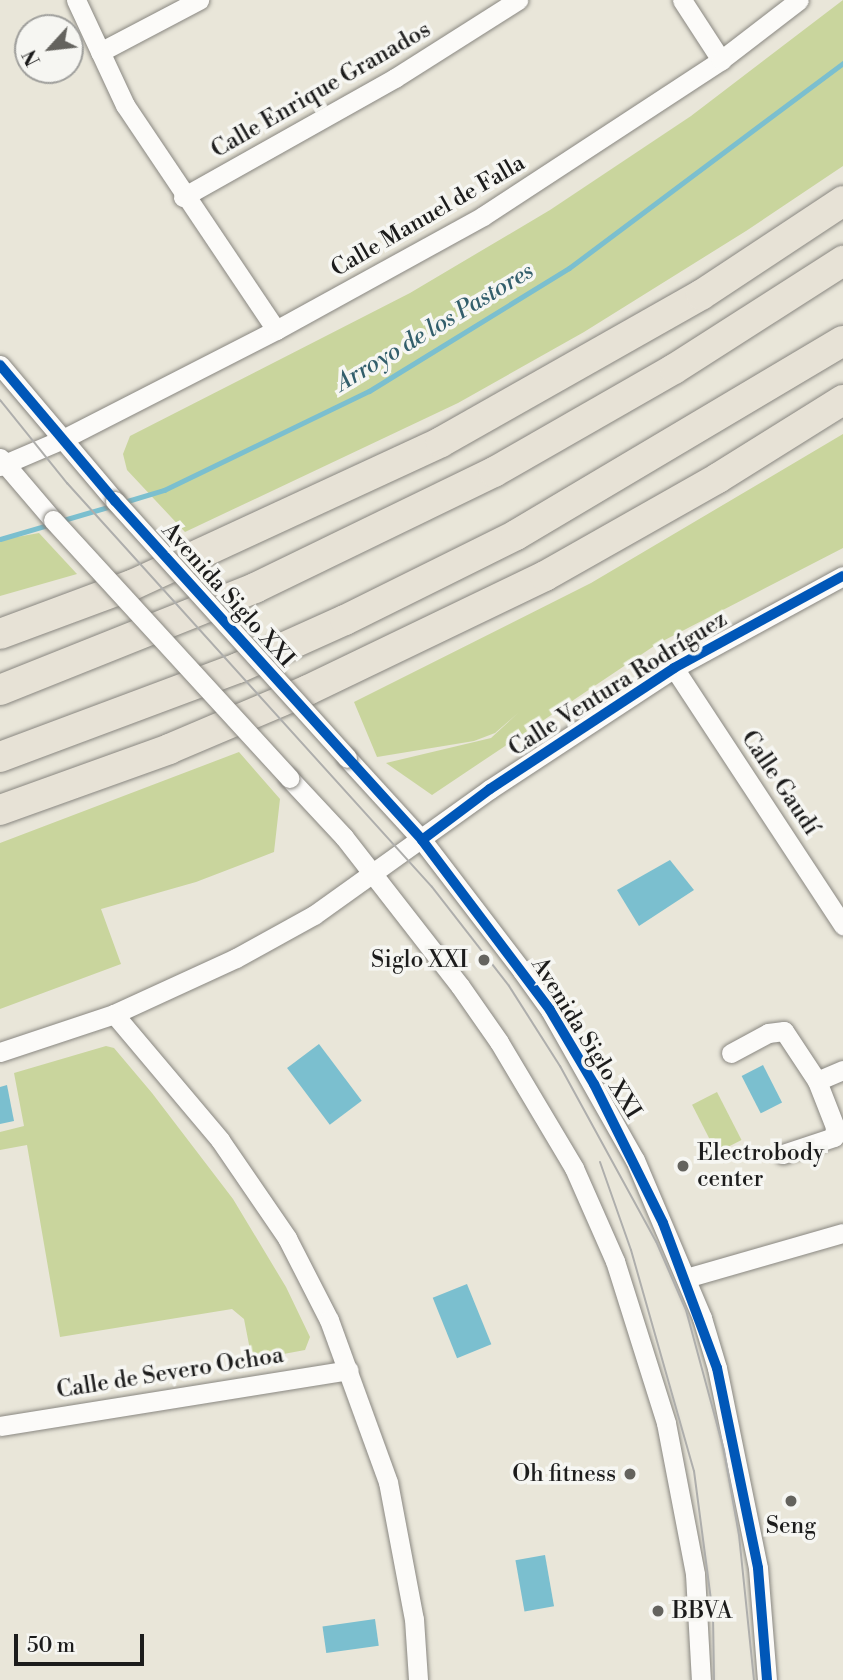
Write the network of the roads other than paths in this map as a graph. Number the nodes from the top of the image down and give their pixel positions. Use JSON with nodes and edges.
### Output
{"nodes":[{"id":1,"x":76,"y":0,"type":"edge"},
{"id":2,"x":200,"y":0,"type":"edge"},
{"id":3,"x":518,"y":0,"type":"edge"},
{"id":4,"x":682,"y":0,"type":"edge"},
{"id":5,"x":799,"y":0,"type":"edge"},
{"id":6,"x":100,"y":52,"type":"junction"},
{"id":7,"x":721,"y":60,"type":"junction"},
{"id":8,"x":183,"y":197,"type":"junction"},
{"id":9,"x":843,"y":201,"type":"edge"},
{"id":10,"x":843,"y":261,"type":"edge"},
{"id":11,"x":276,"y":330,"type":"junction"},
{"id":12,"x":843,"y":341,"type":"edge"},
{"id":13,"x":0,"y":365,"type":"edge"},
{"id":14,"x":843,"y":400,"type":"edge"},
{"id":15,"x":61,"y":440,"type":"junction"},
{"id":16,"x":2,"y":463,"type":"edge"},
{"id":17,"x":843,"y":576,"type":"edge"},
{"id":18,"x":0,"y":634,"type":"edge"},
{"id":19,"x":674,"y":668,"type":"junction"},
{"id":20,"x":0,"y":690,"type":"edge"},
{"id":21,"x":0,"y":757,"type":"edge"},
{"id":22,"x":0,"y":810,"type":"edge"},
{"id":23,"x":422,"y":840,"type":"junction"},
{"id":24,"x":374,"y":874,"type":"junction"},
{"id":25,"x":841,"y":913,"type":"edge"},
{"id":26,"x":114,"y":1014,"type":"junction"},
{"id":27,"x":0,"y":1052,"type":"edge"},
{"id":28,"x":731,"y":1053,"type":"dead end"},
{"id":29,"x":843,"y":1070,"type":"edge"},
{"id":30,"x":817,"y":1082,"type":"junction"},
{"id":31,"x":783,"y":1154,"type":"dead end"},
{"id":32,"x":843,"y":1233,"type":"edge"},
{"id":33,"x":686,"y":1278,"type":"junction"},
{"id":34,"x":349,"y":1370,"type":"junction"},
{"id":35,"x":0,"y":1426,"type":"edge"},
{"id":36,"x":418,"y":1680,"type":"edge"},
{"id":37,"x":701,"y":1680,"type":"edge"},
{"id":38,"x":767,"y":1680,"type":"edge"}],
"edges":[{"from":1,"to":6,"type":"street"},
{"from":2,"to":6,"type":"street"},
{"from":3,"to":8,"type":"street","name":"Calle Enrique Granados"},
{"from":4,"to":7,"type":"street"},
{"from":5,"to":7,"type":"street","name":"Calle Manuel de Falla"},
{"from":6,"to":8,"type":"street"},
{"from":7,"to":11,"type":"street","name":"Calle Manuel de Falla"},
{"from":8,"to":11,"type":"street"},
{"from":9,"to":18,"type":"highway"},
{"from":10,"to":20,"type":"highway"},
{"from":11,"to":15,"type":"street","name":"Calle Manuel de Falla"},
{"from":12,"to":21,"type":"highway"},
{"from":13,"to":15,"type":"street","name":"Avenida Siglo XXI"},
{"from":14,"to":22,"type":"highway"},
{"from":15,"to":16,"type":"street","name":"Calle Manuel de Falla"},
{"from":15,"to":23,"type":"street","name":"Avenida Siglo XXI","bridge":true},
{"from":16,"to":24,"type":"street","bridge":true},
{"from":17,"to":19,"type":"street","name":"Calle Ventura Rodríguez"},
{"from":19,"to":23,"type":"street","name":"Calle Ventura Rodríguez"},
{"from":19,"to":25,"type":"street","name":"Calle Gaudí"},
{"from":23,"to":24,"type":"street","name":"Calle Ventura Rodríguez"},
{"from":23,"to":33,"type":"street","name":"Avenida Siglo XXI"},
{"from":24,"to":26,"type":"street","name":"Calle Ventura Rodríguez"},
{"from":24,"to":37,"type":"street"},
{"from":26,"to":27,"type":"street","name":"Calle Ventura Rodríguez"},
{"from":26,"to":34,"type":"street"},
{"from":28,"to":30,"type":"street"},
{"from":29,"to":30,"type":"street"},
{"from":30,"to":31,"type":"street"},
{"from":32,"to":33,"type":"street"},
{"from":33,"to":38,"type":"street","name":"Avenida Siglo XXI"},
{"from":34,"to":35,"type":"street","name":"Calle de Severo Ochoa"},
{"from":34,"to":36,"type":"street"}]}
